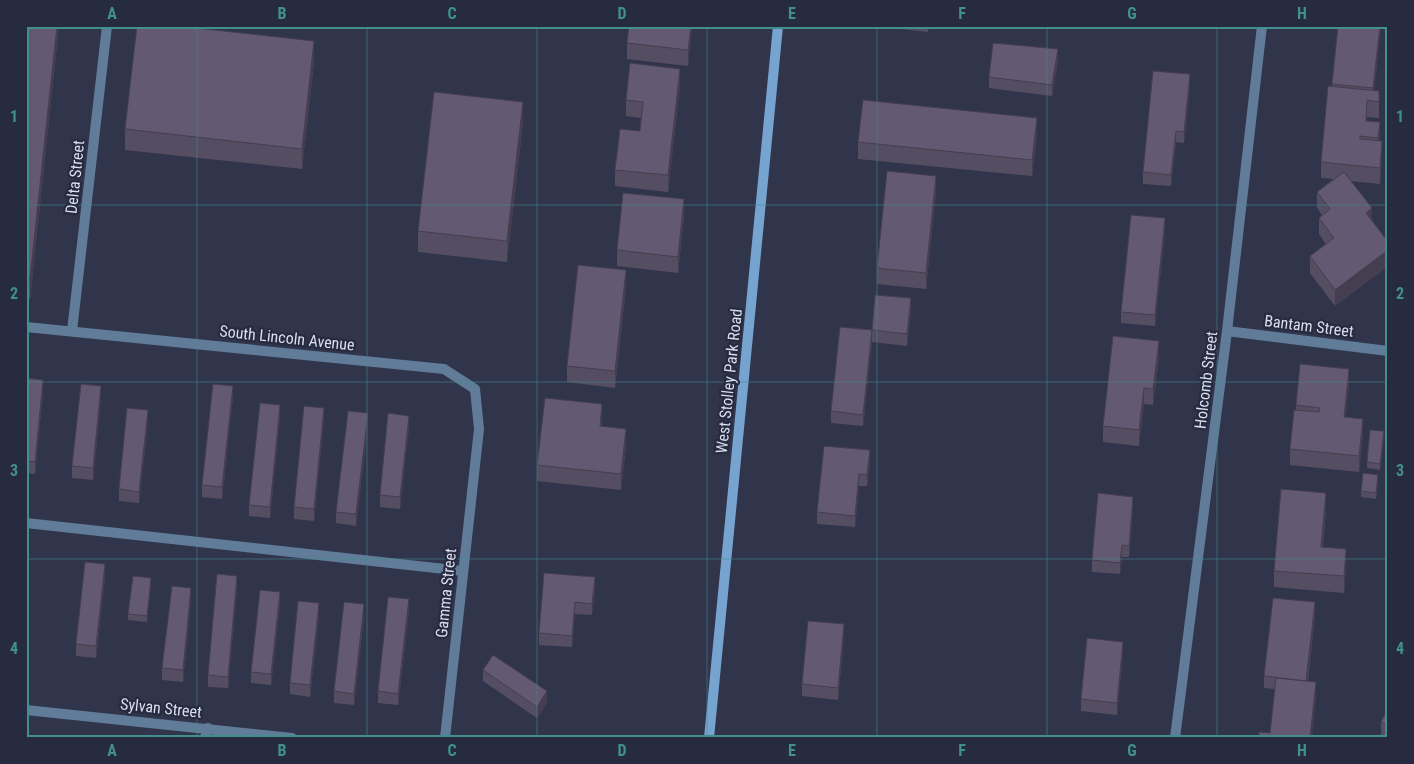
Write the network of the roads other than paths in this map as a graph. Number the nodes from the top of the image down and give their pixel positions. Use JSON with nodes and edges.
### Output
{"nodes":[{"id":1,"x":107,"y":26,"type":"edge"},
{"id":2,"x":778,"y":26,"type":"edge"},
{"id":3,"x":1262,"y":26,"type":"edge"},
{"id":4,"x":26,"y":327,"type":"edge"},
{"id":5,"x":1227,"y":331,"type":"junction"},
{"id":6,"x":72,"y":332,"type":"junction"},
{"id":7,"x":1388,"y":351,"type":"edge"},
{"id":8,"x":477,"y":452,"type":"joint"},
{"id":9,"x":26,"y":522,"type":"edge"},
{"id":10,"x":463,"y":571,"type":"junction"},
{"id":11,"x":26,"y":710,"type":"edge"},
{"id":12,"x":207,"y":733,"type":"edge"},
{"id":13,"x":292,"y":738,"type":"edge"},
{"id":14,"x":445,"y":738,"type":"edge"},
{"id":15,"x":709,"y":738,"type":"edge"},
{"id":16,"x":1175,"y":738,"type":"edge"}],
"edges":[{"from":1,"to":6,"type":"street","name":"Delta Street"},
{"from":2,"to":15,"type":"main road","name":"West Stolley Park Road"},
{"from":3,"to":5,"type":"street","name":"Holcomb Street"},
{"from":4,"to":6,"type":"street","name":"South Lincoln Avenue"},
{"from":5,"to":7,"type":"street","name":"Bantam Street"},
{"from":5,"to":16,"type":"street","name":"Holcomb Street"},
{"from":6,"to":8,"type":"street","name":"South Lincoln Avenue"},
{"from":8,"to":10,"type":"street","name":"Gamma Street"},
{"from":9,"to":10,"type":"street"},
{"from":10,"to":14,"type":"street","name":"Gamma Street"},
{"from":11,"to":12,"type":"street","name":"Sylvan Street"},
{"from":12,"to":13,"type":"street","name":"Sylvan Street"}]}
